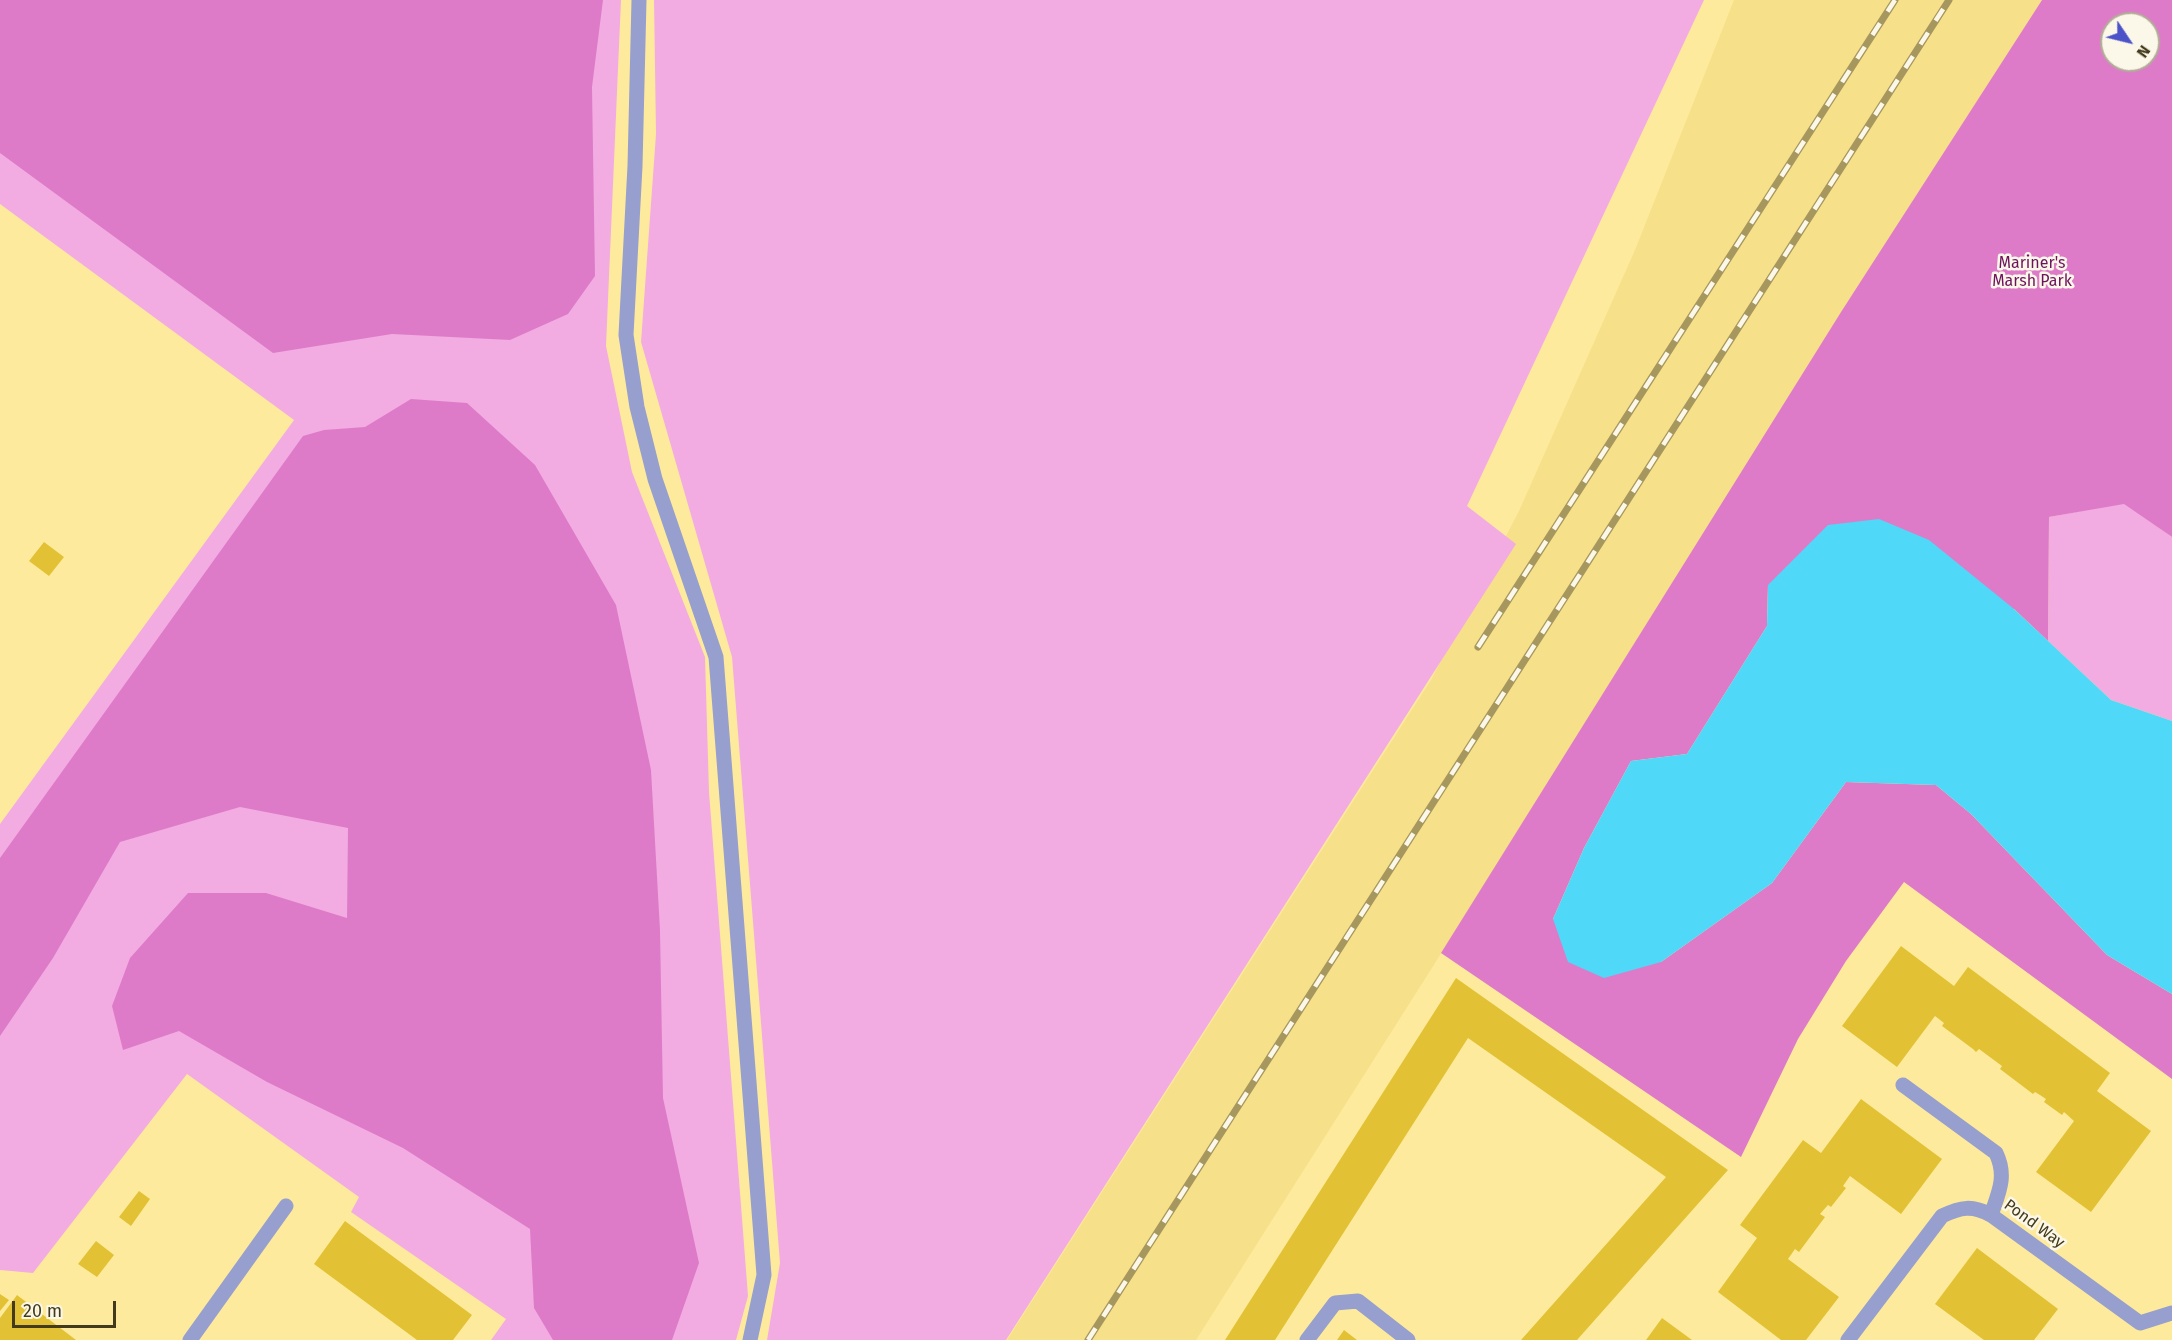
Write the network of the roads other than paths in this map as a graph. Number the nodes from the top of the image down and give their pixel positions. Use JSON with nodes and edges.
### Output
{"nodes":[{"id":1,"x":639,"y":0,"type":"edge"},
{"id":2,"x":1903,"y":1085,"type":"dead end"},
{"id":3,"x":286,"y":1206,"type":"dead end"},
{"id":4,"x":1991,"y":1215,"type":"junction"},
{"id":5,"x":2172,"y":1313,"type":"edge"},
{"id":6,"x":190,"y":1340,"type":"edge"},
{"id":7,"x":750,"y":1340,"type":"edge"},
{"id":8,"x":1307,"y":1340,"type":"edge"},
{"id":9,"x":1408,"y":1340,"type":"edge"},
{"id":10,"x":1848,"y":1340,"type":"edge"}],
"edges":[{"from":1,"to":7,"type":"street"},
{"from":2,"to":4,"type":"street"},
{"from":3,"to":6,"type":"street"},
{"from":4,"to":5,"type":"street","name":"Pond Way"},
{"from":4,"to":10,"type":"street","name":"Pond Way"},
{"from":8,"to":9,"type":"street"}]}
